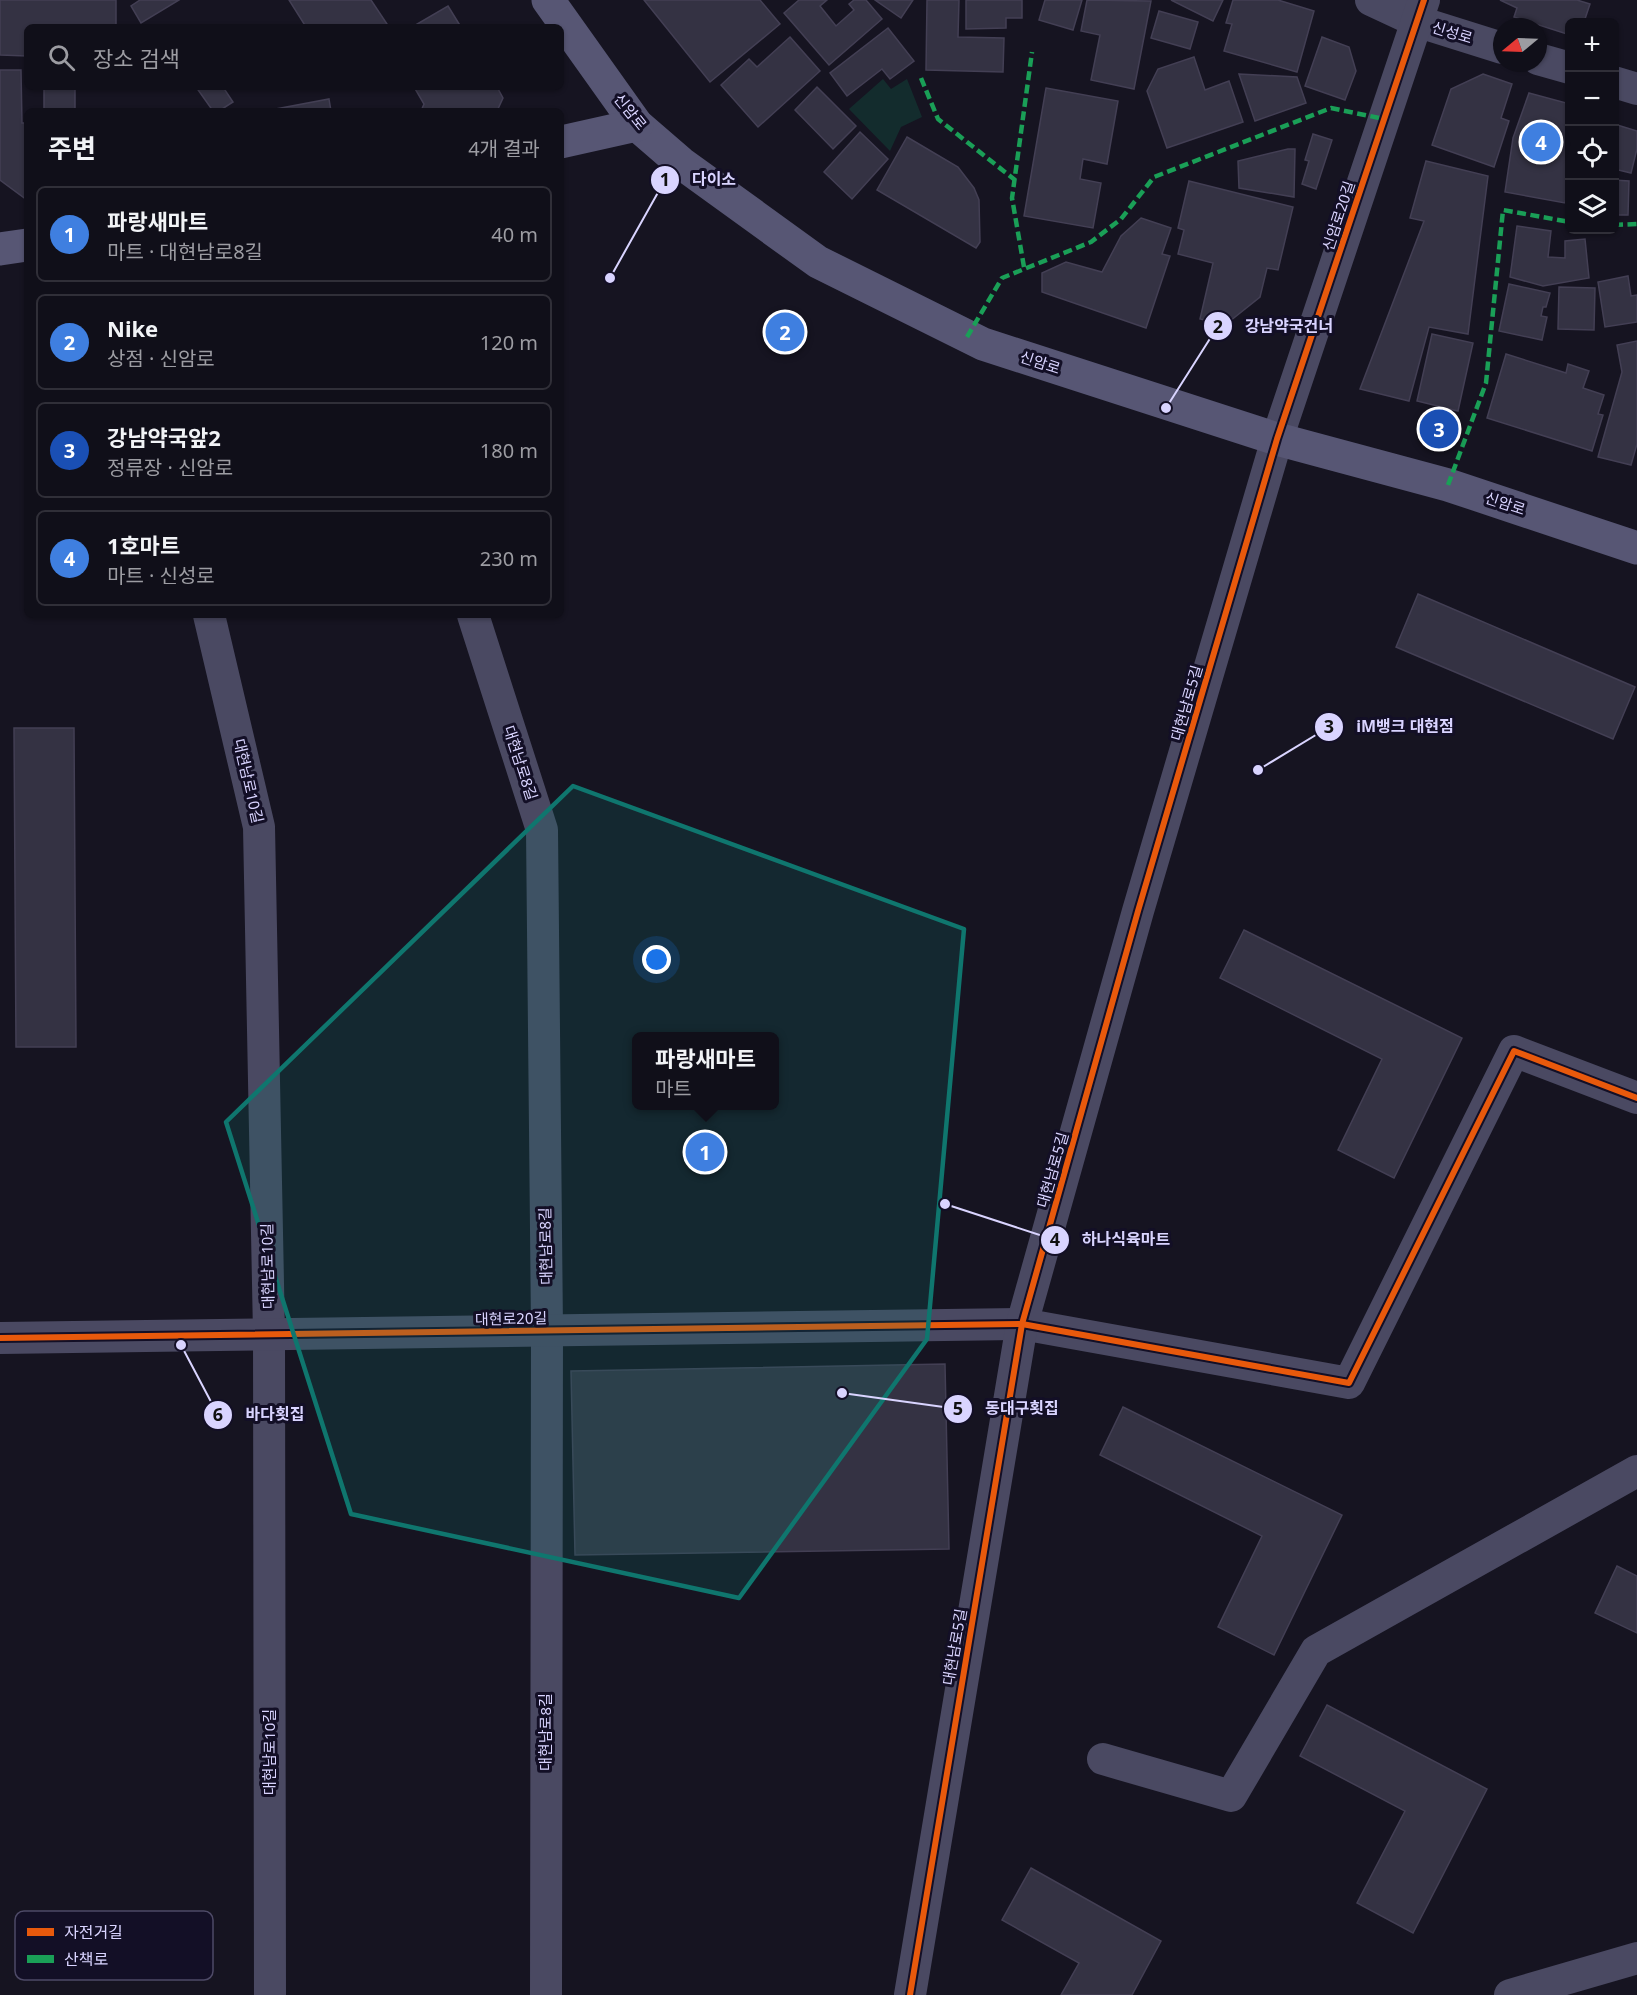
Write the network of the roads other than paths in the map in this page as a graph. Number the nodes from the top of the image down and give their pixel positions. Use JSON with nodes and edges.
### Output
{"nodes":[{"id":1,"x":548,"y":0,"type":"edge"},
{"id":2,"x":1371,"y":0,"type":"edge"},
{"id":3,"x":1420,"y":11,"type":"edge"},
{"id":4,"x":1493,"y":44,"type":"edge"},
{"id":5,"x":1547,"y":61,"type":"edge"},
{"id":6,"x":1565,"y":67,"type":"edge"},
{"id":7,"x":1619,"y":84,"type":"edge"},
{"id":8,"x":1637,"y":89,"type":"edge"},
{"id":9,"x":637,"y":125,"type":"junction"},
{"id":10,"x":564,"y":141,"type":"edge"},
{"id":11,"x":24,"y":245,"type":"edge"},
{"id":12,"x":0,"y":249,"type":"edge"},
{"id":13,"x":1277,"y":439,"type":"junction"},
{"id":14,"x":1637,"y":548,"type":"edge"},
{"id":15,"x":210,"y":618,"type":"edge"},
{"id":16,"x":474,"y":618,"type":"edge"},
{"id":17,"x":1637,"y":1098,"type":"edge"},
{"id":18,"x":1022,"y":1324,"type":"junction"},
{"id":19,"x":547,"y":1330,"type":"junction"},
{"id":20,"x":269,"y":1334,"type":"junction"},
{"id":21,"x":0,"y":1338,"type":"edge"},
{"id":22,"x":1637,"y":1471,"type":"edge"},
{"id":23,"x":1103,"y":1759,"type":"dead end"},
{"id":24,"x":1637,"y":1958,"type":"edge"},
{"id":25,"x":270,"y":1995,"type":"edge"},
{"id":26,"x":546,"y":1995,"type":"edge"},
{"id":27,"x":910,"y":1995,"type":"edge"},
{"id":28,"x":1510,"y":1995,"type":"edge"}],
"edges":[{"from":1,"to":9,"type":"main road","name":"신암로"},
{"from":2,"to":3,"type":"street","name":"신성로"},
{"from":3,"to":4,"type":"street","name":"신성로"},
{"from":3,"to":13,"type":"street","name":"신암로20길"},
{"from":5,"to":6,"type":"street"},
{"from":7,"to":8,"type":"street"},
{"from":9,"to":10,"type":"main road"},
{"from":9,"to":13,"type":"main road","name":"신암로"},
{"from":11,"to":12,"type":"main road"},
{"from":13,"to":14,"type":"main road","name":"신암로"},
{"from":13,"to":18,"type":"street","name":"대현남로5길"},
{"from":15,"to":20,"type":"street","name":"대현남로10길"},
{"from":16,"to":19,"type":"street","name":"대현남로8길"},
{"from":17,"to":18,"type":"street","name":"대현로20길"},
{"from":18,"to":19,"type":"street","name":"대현로20길"},
{"from":18,"to":27,"type":"street","name":"대현남로5길"},
{"from":19,"to":20,"type":"street","name":"대현로20길"},
{"from":19,"to":26,"type":"street","name":"대현남로8길"},
{"from":20,"to":21,"type":"street","name":"대현로20길"},
{"from":20,"to":25,"type":"street","name":"대현남로10길"},
{"from":22,"to":23,"type":"street"},
{"from":24,"to":28,"type":"street"}]}
